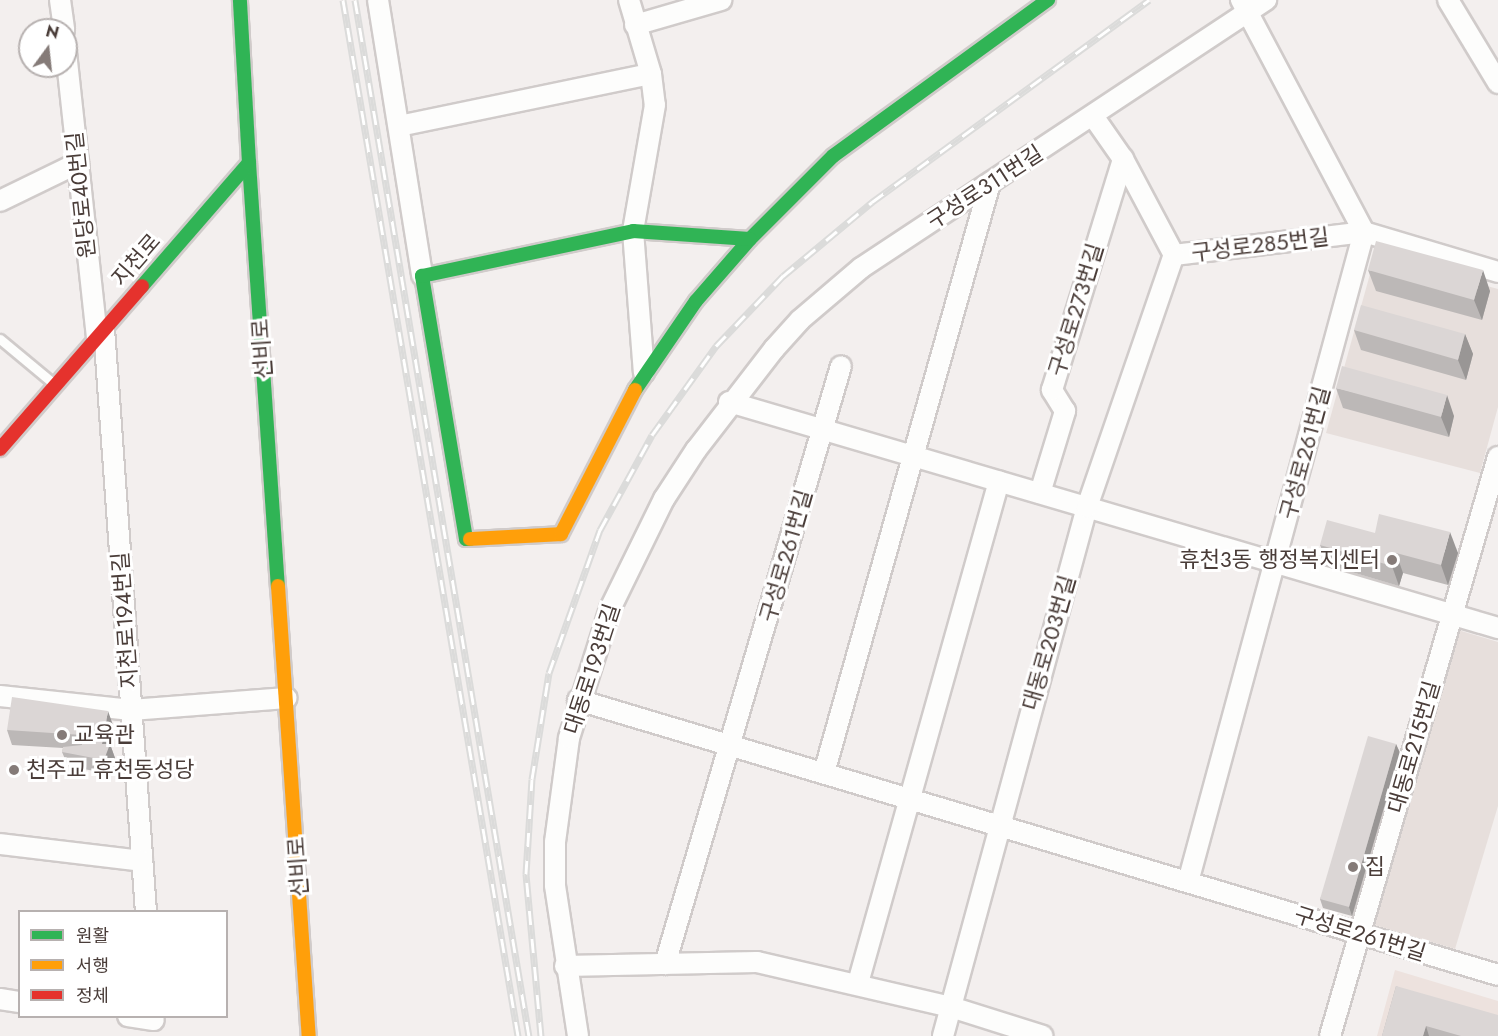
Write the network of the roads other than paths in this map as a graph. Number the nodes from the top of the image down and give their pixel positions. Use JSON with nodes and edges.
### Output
{"nodes":[{"id":1,"x":60,"y":0,"type":"edge"},
{"id":2,"x":240,"y":0,"type":"edge"},
{"id":3,"x":378,"y":0,"type":"edge"},
{"id":4,"x":629,"y":0,"type":"edge"},
{"id":5,"x":721,"y":0,"type":"edge"},
{"id":6,"x":1048,"y":0,"type":"edge"},
{"id":7,"x":1448,"y":0,"type":"edge"},
{"id":8,"x":1252,"y":4,"type":"edge"},
{"id":9,"x":62,"y":18,"type":"edge"},
{"id":10,"x":635,"y":26,"type":"junction"},
{"id":11,"x":651,"y":74,"type":"junction"},
{"id":12,"x":69,"y":78,"type":"edge"},
{"id":13,"x":1498,"y":83,"type":"edge"},
{"id":14,"x":1093,"y":116,"type":"junction"},
{"id":15,"x":399,"y":126,"type":"junction"},
{"id":16,"x":1123,"y":159,"type":"junction"},
{"id":17,"x":78,"y":163,"type":"junction"},
{"id":18,"x":249,"y":163,"type":"junction"},
{"id":19,"x":990,"y":183,"type":"junction"},
{"id":20,"x":0,"y":201,"type":"edge"},
{"id":21,"x":633,"y":231,"type":"junction"},
{"id":22,"x":1364,"y":232,"type":"junction"},
{"id":23,"x":750,"y":239,"type":"junction"},
{"id":24,"x":1174,"y":255,"type":"junction"},
{"id":25,"x":1498,"y":272,"type":"edge"},
{"id":26,"x":422,"y":276,"type":"junction"},
{"id":27,"x":101,"y":334,"type":"junction"},
{"id":28,"x":0,"y":339,"type":"edge"},
{"id":29,"x":841,"y":366,"type":"dead end"},
{"id":30,"x":644,"y":373,"type":"junction"},
{"id":31,"x":56,"y":385,"type":"junction"},
{"id":32,"x":729,"y":402,"type":"junction"},
{"id":33,"x":823,"y":429,"type":"junction"},
{"id":34,"x":0,"y":449,"type":"edge"},
{"id":35,"x":916,"y":457,"type":"junction"},
{"id":36,"x":1498,"y":457,"type":"edge"},
{"id":37,"x":999,"y":481,"type":"junction"},
{"id":38,"x":1040,"y":493,"type":"junction"},
{"id":39,"x":1087,"y":507,"type":"junction"},
{"id":40,"x":1276,"y":563,"type":"junction"},
{"id":41,"x":1452,"y":615,"type":"junction"},
{"id":42,"x":1498,"y":628,"type":"edge"},
{"id":43,"x":0,"y":696,"type":"edge"},
{"id":44,"x":287,"y":698,"type":"junction"},
{"id":45,"x":578,"y":700,"type":"junction"},
{"id":46,"x":131,"y":710,"type":"junction"},
{"id":47,"x":730,"y":745,"type":"junction"},
{"id":48,"x":824,"y":773,"type":"junction"},
{"id":49,"x":908,"y":799,"type":"junction"},
{"id":50,"x":997,"y":825,"type":"junction"},
{"id":51,"x":0,"y":844,"type":"edge"},
{"id":52,"x":142,"y":861,"type":"junction"},
{"id":53,"x":1188,"y":882,"type":"junction"},
{"id":54,"x":146,"y":910,"type":"edge"},
{"id":55,"x":1361,"y":934,"type":"junction"},
{"id":56,"x":664,"y":964,"type":"junction"},
{"id":57,"x":565,"y":966,"type":"junction"},
{"id":58,"x":1498,"y":975,"type":"edge"},
{"id":59,"x":858,"y":983,"type":"junction"},
{"id":60,"x":0,"y":999,"type":"edge"},
{"id":61,"x":18,"y":1002,"type":"edge"},
{"id":62,"x":951,"y":1007,"type":"junction"},
{"id":63,"x":132,"y":1018,"type":"edge"},
{"id":64,"x":154,"y":1024,"type":"edge"},
{"id":65,"x":309,"y":1036,"type":"edge"},
{"id":66,"x":578,"y":1036,"type":"edge"},
{"id":67,"x":943,"y":1036,"type":"edge"},
{"id":68,"x":1043,"y":1036,"type":"edge"},
{"id":69,"x":1330,"y":1036,"type":"edge"}],
"edges":[{"from":1,"to":9,"type":"street"},
{"from":2,"to":18,"type":"street","name":"선비로"},
{"from":3,"to":15,"type":"street"},
{"from":4,"to":10,"type":"street"},
{"from":5,"to":10,"type":"street"},
{"from":6,"to":23,"type":"street"},
{"from":7,"to":13,"type":"street"},
{"from":8,"to":14,"type":"street","name":"구성로311번길"},
{"from":8,"to":22,"type":"street","name":"구성로285번길"},
{"from":10,"to":11,"type":"street"},
{"from":11,"to":15,"type":"street"},
{"from":11,"to":21,"type":"street"},
{"from":12,"to":17,"type":"street","name":"원당로40번길"},
{"from":14,"to":16,"type":"street","name":"구성로285번길"},
{"from":14,"to":19,"type":"street","name":"구성로311번길"},
{"from":15,"to":26,"type":"street"},
{"from":16,"to":24,"type":"street","name":"구성로285번길"},
{"from":16,"to":38,"type":"street","name":"구성로273번길"},
{"from":17,"to":20,"type":"street"},
{"from":17,"to":27,"type":"street","name":"원당로40번길"},
{"from":18,"to":27,"type":"street","name":"지천로"},
{"from":18,"to":44,"type":"street","name":"선비로"},
{"from":19,"to":32,"type":"street","name":"구성로311번길"},
{"from":19,"to":35,"type":"street"},
{"from":21,"to":23,"type":"street"},
{"from":21,"to":26,"type":"street"},
{"from":21,"to":30,"type":"street"},
{"from":22,"to":24,"type":"street","name":"구성로285번길"},
{"from":22,"to":25,"type":"street","name":"구성로285번길"},
{"from":22,"to":40,"type":"street","name":"구성로261번길"},
{"from":23,"to":30,"type":"street"},
{"from":24,"to":39,"type":"street","name":"대동로203번길"},
{"from":26,"to":30,"type":"street"},
{"from":27,"to":31,"type":"street","name":"지천로"},
{"from":27,"to":46,"type":"street","name":"지천로194번길"},
{"from":28,"to":31,"type":"lane"},
{"from":29,"to":33,"type":"street","name":"구성로261번길"},
{"from":31,"to":34,"type":"street","name":"지천로"},
{"from":32,"to":33,"type":"street"},
{"from":32,"to":45,"type":"street","name":"대동로193번길"},
{"from":33,"to":35,"type":"street"},
{"from":33,"to":47,"type":"street","name":"구성로261번길"},
{"from":35,"to":37,"type":"street"},
{"from":35,"to":48,"type":"street"},
{"from":36,"to":41,"type":"street","name":"대동로215번길"},
{"from":37,"to":38,"type":"street"},
{"from":37,"to":49,"type":"street"},
{"from":38,"to":39,"type":"street"},
{"from":39,"to":40,"type":"street"},
{"from":39,"to":50,"type":"street","name":"대동로203번길"},
{"from":40,"to":41,"type":"street"},
{"from":40,"to":53,"type":"street","name":"구성로261번길"},
{"from":41,"to":42,"type":"street"},
{"from":41,"to":55,"type":"street","name":"대동로215번길"},
{"from":43,"to":46,"type":"street"},
{"from":44,"to":46,"type":"street"},
{"from":44,"to":65,"type":"street","name":"선비로"},
{"from":45,"to":47,"type":"street","name":"구성로261번길"},
{"from":45,"to":57,"type":"street","name":"대동로193번길"},
{"from":46,"to":52,"type":"street","name":"지천로194번길"},
{"from":47,"to":48,"type":"street","name":"구성로261번길"},
{"from":47,"to":56,"type":"street","name":"구성로261번길"},
{"from":48,"to":49,"type":"street","name":"구성로261번길"},
{"from":49,"to":50,"type":"street","name":"구성로261번길"},
{"from":49,"to":59,"type":"street"},
{"from":50,"to":53,"type":"street","name":"구성로261번길"},
{"from":50,"to":62,"type":"street","name":"대동로203번길"},
{"from":51,"to":52,"type":"street"},
{"from":52,"to":54,"type":"street","name":"지천로194번길"},
{"from":53,"to":55,"type":"street","name":"구성로261번길"},
{"from":55,"to":58,"type":"street","name":"구성로261번길"},
{"from":55,"to":69,"type":"street","name":"대동로215번길"},
{"from":56,"to":57,"type":"street"},
{"from":56,"to":59,"type":"street"},
{"from":57,"to":66,"type":"street","name":"대동로193번길"},
{"from":59,"to":62,"type":"street"},
{"from":60,"to":61,"type":"street"},
{"from":62,"to":67,"type":"street","name":"대동로203번길"},
{"from":62,"to":68,"type":"street"},
{"from":63,"to":64,"type":"street"}]}
